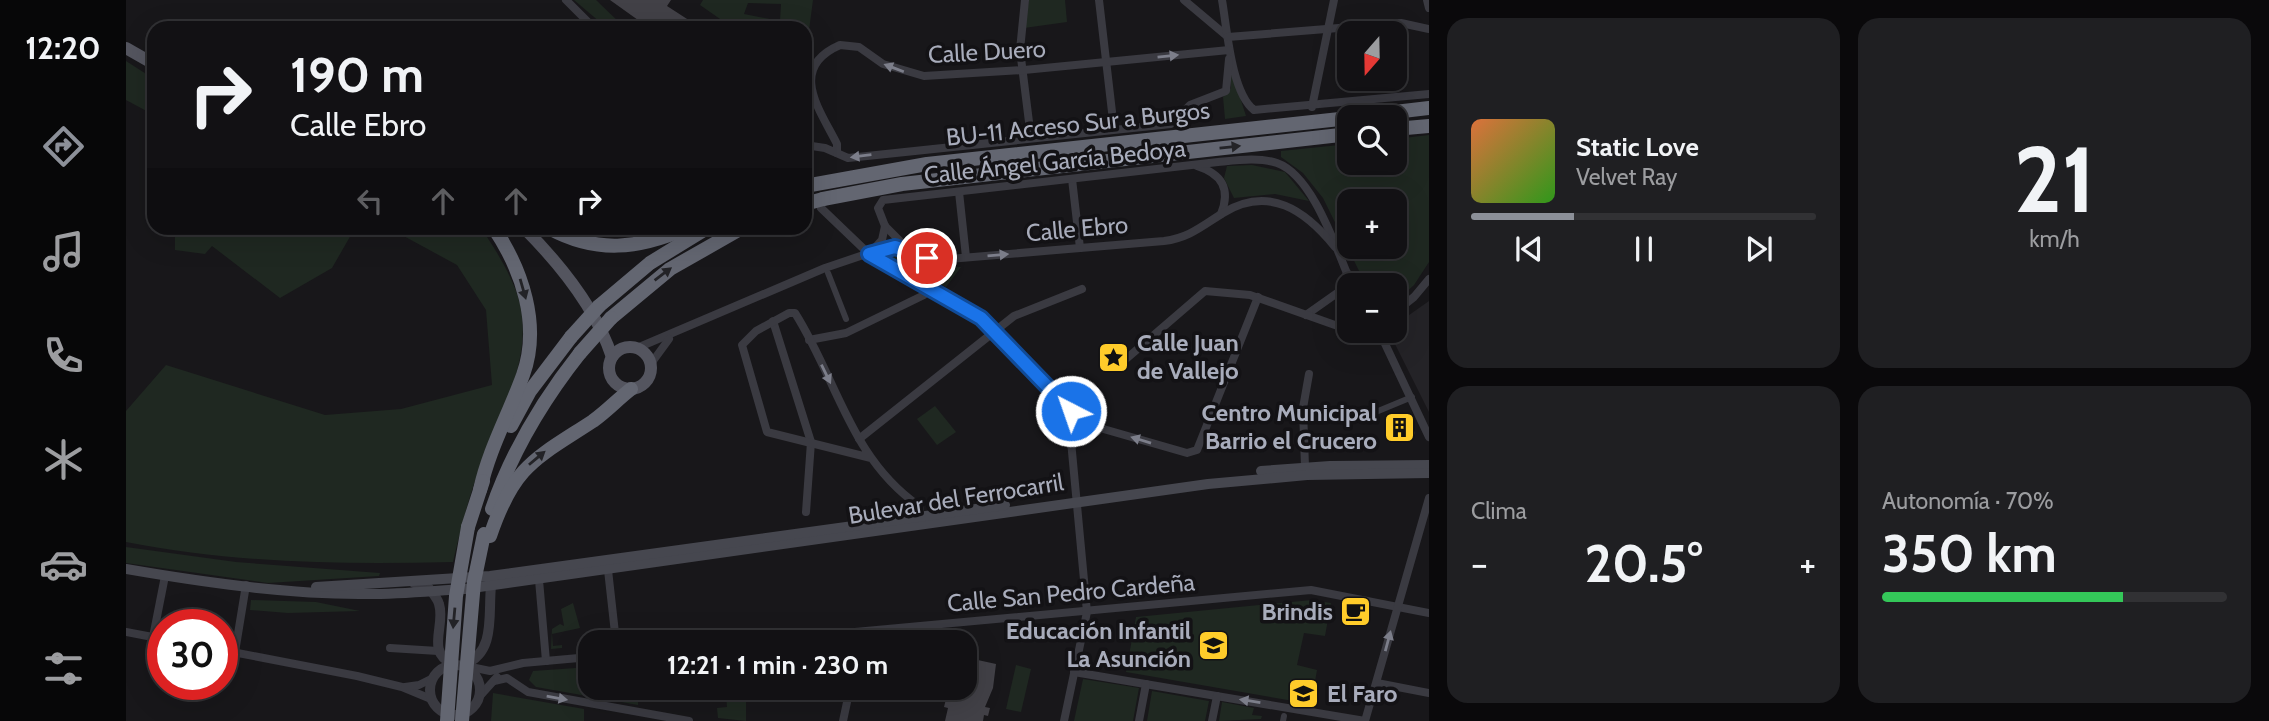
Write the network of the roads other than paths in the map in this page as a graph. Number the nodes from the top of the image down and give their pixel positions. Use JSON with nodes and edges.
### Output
{"nodes":[{"id":1,"x":566,"y":0,"type":"edge"},
{"id":2,"x":1025,"y":0,"type":"edge"},
{"id":3,"x":1099,"y":0,"type":"edge"},
{"id":4,"x":1184,"y":0,"type":"edge"},
{"id":5,"x":1222,"y":0,"type":"edge"},
{"id":6,"x":1334,"y":0,"type":"edge"},
{"id":7,"x":1427,"y":0,"type":"edge"},
{"id":8,"x":1429,"y":8,"type":"edge"},
{"id":9,"x":587,"y":21,"type":"edge"},
{"id":10,"x":1429,"y":27,"type":"edge"},
{"id":11,"x":1329,"y":29,"type":"junction"},
{"id":12,"x":1228,"y":37,"type":"junction"},
{"id":13,"x":126,"y":48,"type":"edge"},
{"id":14,"x":1229,"y":55,"type":"junction"},
{"id":15,"x":147,"y":60,"type":"edge"},
{"id":16,"x":1107,"y":62,"type":"junction"},
{"id":17,"x":1024,"y":70,"type":"junction"},
{"id":18,"x":812,"y":72,"type":"edge"},
{"id":19,"x":812,"y":91,"type":"edge"},
{"id":20,"x":1429,"y":94,"type":"edge"},
{"id":21,"x":1312,"y":107,"type":"junction"},
{"id":22,"x":1429,"y":108,"type":"edge"},
{"id":23,"x":1407,"y":111,"type":"edge"},
{"id":24,"x":1337,"y":119,"type":"edge"},
{"id":25,"x":1429,"y":126,"type":"edge"},
{"id":26,"x":1407,"y":128,"type":"edge"},
{"id":27,"x":1114,"y":130,"type":"junction"},
{"id":28,"x":1337,"y":135,"type":"edge"},
{"id":29,"x":1031,"y":138,"type":"junction"},
{"id":30,"x":812,"y":147,"type":"edge"},
{"id":31,"x":837,"y":153,"type":"junction"},
{"id":32,"x":1194,"y":165,"type":"junction"},
{"id":33,"x":1072,"y":179,"type":"junction"},
{"id":34,"x":812,"y":180,"type":"edge"},
{"id":35,"x":960,"y":192,"type":"junction"},
{"id":36,"x":1227,"y":196,"type":"junction"},
{"id":37,"x":812,"y":204,"type":"edge"},
{"id":38,"x":822,"y":204,"type":"junction"},
{"id":39,"x":1241,"y":205,"type":"junction"},
{"id":40,"x":1221,"y":214,"type":"junction"},
{"id":41,"x":884,"y":226,"type":"junction"},
{"id":42,"x":498,"y":235,"type":"edge"},
{"id":43,"x":530,"y":235,"type":"edge"},
{"id":44,"x":565,"y":235,"type":"edge"},
{"id":45,"x":668,"y":235,"type":"edge"},
{"id":46,"x":696,"y":235,"type":"edge"},
{"id":47,"x":730,"y":235,"type":"edge"},
{"id":48,"x":1335,"y":247,"type":"junction"},
{"id":49,"x":1080,"y":248,"type":"junction"},
{"id":50,"x":908,"y":249,"type":"junction"},
{"id":51,"x":869,"y":254,"type":"junction"},
{"id":52,"x":966,"y":257,"type":"junction"},
{"id":53,"x":828,"y":273,"type":"dead end"},
{"id":54,"x":1347,"y":273,"type":"edge"},
{"id":55,"x":1429,"y":279,"type":"edge"},
{"id":56,"x":928,"y":287,"type":"junction"},
{"id":57,"x":1082,"y":289,"type":"dead end"},
{"id":58,"x":1429,"y":289,"type":"edge"},
{"id":59,"x":1337,"y":293,"type":"edge"},
{"id":60,"x":1337,"y":296,"type":"edge"},
{"id":61,"x":1258,"y":297,"type":"junction"},
{"id":62,"x":1333,"y":297,"type":"junction"},
{"id":63,"x":1414,"y":297,"type":"junction"},
{"id":64,"x":1407,"y":303,"type":"edge"},
{"id":65,"x":1306,"y":315,"type":"junction"},
{"id":66,"x":846,"y":319,"type":"dead end"},
{"id":67,"x":773,"y":321,"type":"junction"},
{"id":68,"x":1337,"y":326,"type":"edge"},
{"id":69,"x":995,"y":331,"type":"junction"},
{"id":70,"x":672,"y":335,"type":"junction"},
{"id":71,"x":809,"y":341,"type":"junction"},
{"id":72,"x":1386,"y":343,"type":"edge"},
{"id":73,"x":637,"y":348,"type":"junction"},
{"id":74,"x":617,"y":353,"type":"junction"},
{"id":75,"x":1107,"y":353,"type":"dead end"},
{"id":76,"x":650,"y":365,"type":"junction"},
{"id":77,"x":1309,"y":374,"type":"dead end"},
{"id":78,"x":631,"y":389,"type":"junction"},
{"id":79,"x":1412,"y":397,"type":"junction"},
{"id":80,"x":1067,"y":405,"type":"junction"},
{"id":81,"x":1371,"y":414,"type":"dead end"},
{"id":82,"x":1090,"y":424,"type":"junction"},
{"id":83,"x":1070,"y":434,"type":"junction"},
{"id":84,"x":1429,"y":437,"type":"edge"},
{"id":85,"x":859,"y":439,"type":"junction"},
{"id":86,"x":811,"y":443,"type":"junction"},
{"id":87,"x":871,"y":458,"type":"junction"},
{"id":88,"x":1429,"y":465,"type":"edge"},
{"id":89,"x":1305,"y":467,"type":"junction"},
{"id":90,"x":1429,"y":473,"type":"edge"},
{"id":91,"x":480,"y":490,"type":"junction"},
{"id":92,"x":1076,"y":499,"type":"junction"},
{"id":93,"x":1429,"y":499,"type":"edge"},
{"id":94,"x":920,"y":511,"type":"junction"},
{"id":95,"x":806,"y":512,"type":"dead end"},
{"id":96,"x":1427,"y":512,"type":"edge"},
{"id":97,"x":487,"y":535,"type":"junction"},
{"id":98,"x":576,"y":565,"type":"junction"},
{"id":99,"x":126,"y":569,"type":"edge"},
{"id":100,"x":608,"y":570,"type":"junction"},
{"id":101,"x":165,"y":576,"type":"junction"},
{"id":102,"x":374,"y":581,"type":"junction"},
{"id":103,"x":539,"y":584,"type":"junction"},
{"id":104,"x":246,"y":586,"type":"junction"},
{"id":105,"x":491,"y":586,"type":"junction"},
{"id":106,"x":300,"y":589,"type":"junction"},
{"id":107,"x":431,"y":591,"type":"junction"},
{"id":108,"x":1398,"y":608,"type":"junction"},
{"id":109,"x":161,"y":609,"type":"edge"},
{"id":110,"x":1087,"y":612,"type":"junction"},
{"id":111,"x":1429,"y":614,"type":"edge"},
{"id":112,"x":615,"y":630,"type":"edge"},
{"id":113,"x":884,"y":630,"type":"edge"},
{"id":114,"x":126,"y":632,"type":"edge"},
{"id":115,"x":238,"y":634,"type":"edge"},
{"id":116,"x":147,"y":636,"type":"edge"},
{"id":117,"x":390,"y":648,"type":"dead end"},
{"id":118,"x":438,"y":651,"type":"junction"},
{"id":119,"x":238,"y":653,"type":"edge"},
{"id":120,"x":578,"y":658,"type":"edge"},
{"id":121,"x":546,"y":661,"type":"junction"},
{"id":122,"x":460,"y":665,"type":"junction"},
{"id":123,"x":514,"y":665,"type":"junction"},
{"id":124,"x":1074,"y":671,"type":"junction"},
{"id":125,"x":431,"y":679,"type":"junction"},
{"id":126,"x":494,"y":681,"type":"junction"},
{"id":127,"x":1377,"y":683,"type":"junction"},
{"id":128,"x":1146,"y":684,"type":"junction"},
{"id":129,"x":402,"y":687,"type":"junction"},
{"id":130,"x":1429,"y":693,"type":"edge"},
{"id":131,"x":1217,"y":696,"type":"junction"},
{"id":132,"x":431,"y":699,"type":"junction"},
{"id":133,"x":478,"y":699,"type":"junction"},
{"id":134,"x":847,"y":700,"type":"edge"},
{"id":135,"x":455,"y":720,"type":"edge"},
{"id":136,"x":475,"y":721,"type":"edge"},
{"id":137,"x":689,"y":721,"type":"edge"},
{"id":138,"x":843,"y":721,"type":"edge"},
{"id":139,"x":1064,"y":721,"type":"edge"},
{"id":140,"x":1139,"y":721,"type":"edge"},
{"id":141,"x":1212,"y":721,"type":"edge"},
{"id":142,"x":1366,"y":721,"type":"edge"}],
"edges":[{"from":1,"to":9,"type":"street"},
{"from":2,"to":17,"type":"street"},
{"from":3,"to":16,"type":"street"},
{"from":4,"to":12,"type":"street"},
{"from":5,"to":12,"type":"street"},
{"from":6,"to":11,"type":"street"},
{"from":7,"to":8,"type":"street"},
{"from":10,"to":11,"type":"street"},
{"from":11,"to":12,"type":"street"},
{"from":11,"to":21,"type":"street"},
{"from":12,"to":14,"type":"street"},
{"from":13,"to":15,"type":"main road"},
{"from":16,"to":14,"type":"street","name":"Calle Duero","one_way":true},
{"from":14,"to":21,"type":"street"},
{"from":14,"to":27,"type":"street","name":"Calle Ángel García Bedoya"},
{"from":16,"to":17,"type":"street","name":"Calle Duero"},
{"from":16,"to":27,"type":"street"},
{"from":17,"to":18,"type":"street","name":"Calle Duero","one_way":true},
{"from":17,"to":29,"type":"street"},
{"from":19,"to":31,"type":"street","name":"Calle Duero","one_way":true},
{"from":20,"to":21,"type":"street"},
{"from":22,"to":23,"type":"highway","name":"BU-11 Acceso Sur a Burgos"},
{"from":24,"to":34,"type":"highway","name":"BU-11 Acceso Sur a Burgos"},
{"from":25,"to":26,"type":"highway"},
{"from":27,"to":29,"type":"street","name":"Calle Ángel García Bedoya"},
{"from":38,"to":28,"type":"highway","name":"BU-11 Acceso Sur a Burgos","one_way":true},
{"from":29,"to":31,"type":"street","name":"Calle Ángel García Bedoya","one_way":true},
{"from":30,"to":31,"type":"street","name":"Calle Ángel García Bedoya"},
{"from":32,"to":33,"type":"street","name":"Calle Ángel García Bedoya"},
{"from":32,"to":36,"type":"street","name":"Calle Ángel García Bedoya"},
{"from":32,"to":48,"type":"street"},
{"from":33,"to":35,"type":"street","name":"Calle Ángel García Bedoya"},
{"from":33,"to":49,"type":"street"},
{"from":35,"to":41,"type":"street","name":"Calle Ángel García Bedoya"},
{"from":35,"to":52,"type":"street"},
{"from":36,"to":39,"type":"street","name":"Calle Ángel García Bedoya"},
{"from":36,"to":40,"type":"street"},
{"from":37,"to":38,"type":"highway","name":"BU-11 Acceso Sur a Burgos","bridge":true},
{"from":38,"to":51,"type":"street"},
{"from":39,"to":40,"type":"street","name":"Calle Ebro"},
{"from":39,"to":48,"type":"street","name":"Calle Ebro"},
{"from":40,"to":49,"type":"street","name":"Calle Ebro"},
{"from":41,"to":50,"type":"street","name":"Calle Ebro"},
{"from":41,"to":51,"type":"street","name":"Calle Ángel García Bedoya"},
{"from":42,"to":91,"type":"highway","one_way":true},
{"from":43,"to":74,"type":"main road"},
{"from":44,"to":45,"type":"highway"},
{"from":46,"to":91,"type":"highway","bridge":true},
{"from":97,"to":47,"type":"highway","one_way":true,"bridge":true},
{"from":48,"to":54,"type":"street"},
{"from":52,"to":49,"type":"street","name":"Calle Ebro","one_way":true},
{"from":50,"to":51,"type":"street","name":"Calle Ebro"},
{"from":50,"to":52,"type":"street","name":"Calle Ebro"},
{"from":51,"to":56,"type":"street"},
{"from":51,"to":70,"type":"street","name":"Calle Ebro"},
{"from":53,"to":66,"type":"street"},
{"from":55,"to":63,"type":"street"},
{"from":56,"to":69,"type":"street"},
{"from":56,"to":71,"type":"street"},
{"from":57,"to":69,"type":"street"},
{"from":58,"to":63,"type":"street"},
{"from":59,"to":62,"type":"street"},
{"from":60,"to":62,"type":"street"},
{"from":61,"to":65,"type":"street"},
{"from":61,"to":75,"type":"street"},
{"from":61,"to":82,"type":"street","one_way":true},
{"from":62,"to":65,"type":"street"},
{"from":63,"to":64,"type":"street"},
{"from":65,"to":68,"type":"street"},
{"from":67,"to":71,"type":"street"},
{"from":67,"to":86,"type":"street"},
{"from":67,"to":86,"type":"street"},
{"from":69,"to":80,"type":"street"},
{"from":69,"to":85,"type":"street"},
{"from":70,"to":73,"type":"street","name":"Calle Ebro"},
{"from":70,"to":76,"type":"street"},
{"from":71,"to":85,"type":"street","one_way":true},
{"from":72,"to":79,"type":"street"},
{"from":73,"to":74,"type":"main road"},
{"from":73,"to":76,"type":"main road"},
{"from":74,"to":78,"type":"main road"},
{"from":76,"to":78,"type":"main road"},
{"from":77,"to":89,"type":"street"},
{"from":97,"to":78,"type":"highway","one_way":true},
{"from":79,"to":81,"type":"street"},
{"from":79,"to":84,"type":"street"},
{"from":80,"to":82,"type":"street"},
{"from":80,"to":83,"type":"street"},
{"from":82,"to":83,"type":"street"},
{"from":83,"to":92,"type":"street"},
{"from":85,"to":87,"type":"street"},
{"from":86,"to":87,"type":"street"},
{"from":86,"to":95,"type":"street"},
{"from":87,"to":94,"type":"street"},
{"from":88,"to":89,"type":"main road","name":"Bulevar del Ferrocarril"},
{"from":89,"to":92,"type":"main road","name":"Bulevar del Ferrocarril"},
{"from":90,"to":92,"type":"main road","name":"Bulevar del Ferrocarril"},
{"from":91,"to":135,"type":"highway","one_way":true,"bridge":true},
{"from":92,"to":94,"type":"main road","name":"Bulevar del Ferrocarril"},
{"from":92,"to":100,"type":"main road","name":"Bulevar del Ferrocarril"},
{"from":92,"to":110,"type":"street"},
{"from":93,"to":96,"type":"street"},
{"from":94,"to":98,"type":"main road","name":"Bulevar del Ferrocarril"},
{"from":96,"to":108,"type":"street"},
{"from":97,"to":135,"type":"highway","bridge":true},
{"from":98,"to":102,"type":"main road","name":"Bulevar del Ferrocarril"},
{"from":98,"to":105,"type":"street","name":"Bulevar del Ferrocarril"},
{"from":99,"to":101,"type":"main road","name":"Bulevar del Ferrocarril"},
{"from":100,"to":103,"type":"main road","name":"Bulevar del Ferrocarril"},
{"from":100,"to":112,"type":"street"},
{"from":101,"to":104,"type":"main road","name":"Bulevar del Ferrocarril"},
{"from":101,"to":109,"type":"street"},
{"from":102,"to":106,"type":"main road","name":"Bulevar del Ferrocarril"},
{"from":102,"to":107,"type":"street"},
{"from":103,"to":105,"type":"main road","name":"Bulevar del Ferrocarril"},
{"from":103,"to":121,"type":"street"},
{"from":104,"to":106,"type":"main road","name":"Bulevar del Ferrocarril"},
{"from":104,"to":115,"type":"street"},
{"from":105,"to":107,"type":"main road","name":"Bulevar del Ferrocarril"},
{"from":105,"to":122,"type":"street"},
{"from":106,"to":107,"type":"main road","name":"Bulevar del Ferrocarril"},
{"from":107,"to":118,"type":"street"},
{"from":108,"to":110,"type":"street","name":"Calle San Pedro Cardeña"},
{"from":108,"to":111,"type":"street","name":"Calle San Pedro Cardeña"},
{"from":127,"to":108,"type":"street","one_way":true},
{"from":110,"to":113,"type":"street","name":"Calle San Pedro Cardeña"},
{"from":110,"to":124,"type":"street"},
{"from":114,"to":116,"type":"street"},
{"from":117,"to":118,"type":"street"},
{"from":118,"to":122,"type":"street"},
{"from":119,"to":129,"type":"street"},
{"from":120,"to":121,"type":"street"},
{"from":121,"to":123,"type":"street"},
{"from":122,"to":123,"type":"street"},
{"from":122,"to":125,"type":"street"},
{"from":122,"to":133,"type":"street"},
{"from":123,"to":126,"type":"street"},
{"from":124,"to":128,"type":"street"},
{"from":124,"to":139,"type":"street"},
{"from":125,"to":129,"type":"street"},
{"from":125,"to":132,"type":"street"},
{"from":126,"to":133,"type":"street"},
{"from":126,"to":137,"type":"street","one_way":true},
{"from":127,"to":130,"type":"street"},
{"from":127,"to":142,"type":"street"},
{"from":128,"to":131,"type":"street"},
{"from":128,"to":140,"type":"street"},
{"from":129,"to":132,"type":"street"},
{"from":131,"to":141,"type":"street"},
{"from":142,"to":131,"type":"street","one_way":true},
{"from":132,"to":135,"type":"street"},
{"from":133,"to":135,"type":"street"},
{"from":133,"to":136,"type":"street"},
{"from":134,"to":138,"type":"street"}]}
